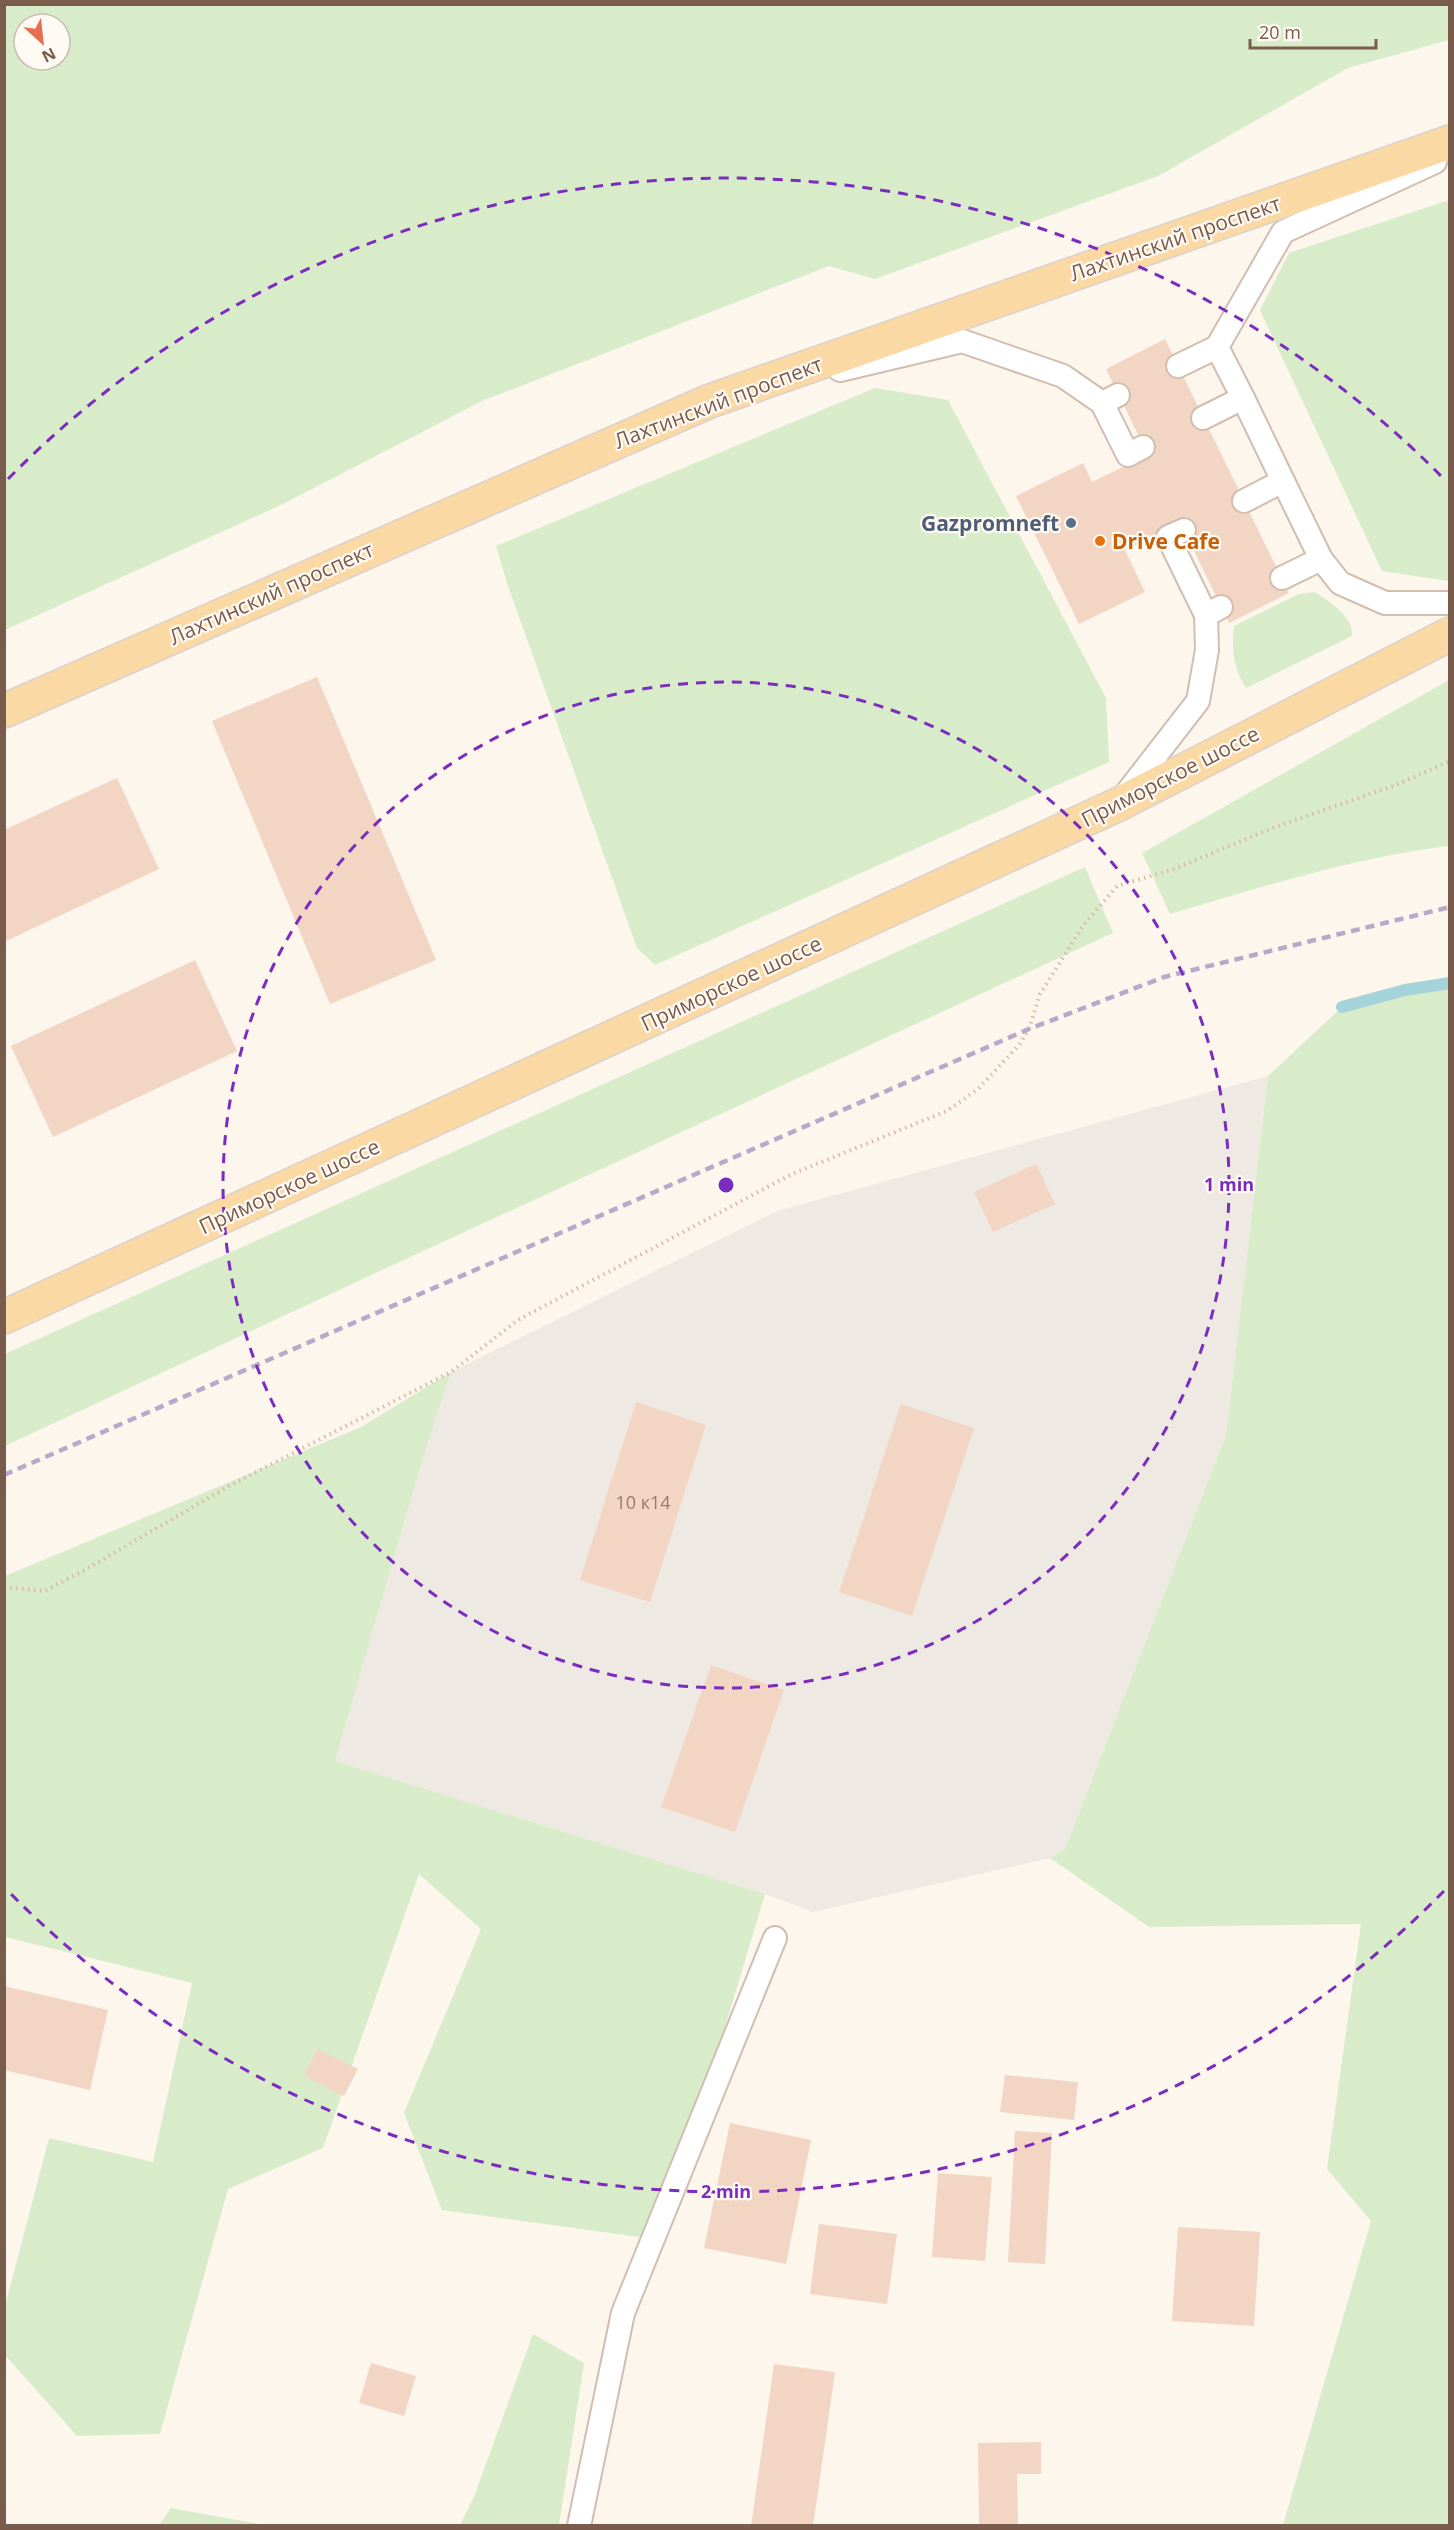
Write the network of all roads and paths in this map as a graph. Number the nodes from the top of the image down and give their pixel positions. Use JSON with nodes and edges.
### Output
{"nodes":[{"id":1,"x":1449,"y":141,"type":"edge"},
{"id":2,"x":1449,"y":155,"type":"edge"},
{"id":3,"x":1217,"y":347,"type":"junction"},
{"id":4,"x":1178,"y":366,"type":"dead end"},
{"id":5,"x":1243,"y":398,"type":"junction"},
{"id":6,"x":710,"y":401,"type":"junction"},
{"id":7,"x":1203,"y":418,"type":"dead end"},
{"id":8,"x":1143,"y":447,"type":"dead end"},
{"id":9,"x":1283,"y":482,"type":"junction"},
{"id":10,"x":1244,"y":501,"type":"dead end"},
{"id":11,"x":1184,"y":530,"type":"dead end"},
{"id":12,"x":1321,"y":559,"type":"junction"},
{"id":13,"x":1282,"y":578,"type":"dead end"},
{"id":14,"x":1449,"y":603,"type":"edge"},
{"id":15,"x":1449,"y":634,"type":"edge"},
{"id":16,"x":4,"y":711,"type":"edge"},
{"id":17,"x":1449,"y":761,"type":"edge"},
{"id":18,"x":1117,"y":805,"type":"junction"},
{"id":19,"x":4,"y":1317,"type":"edge"},
{"id":20,"x":4,"y":1587,"type":"edge"},
{"id":21,"x":775,"y":1938,"type":"dead end"},
{"id":22,"x":579,"y":2526,"type":"edge"}],
"edges":[{"from":1,"to":6,"type":"main road","name":"Лахтинский проспект"},
{"from":2,"to":3,"type":"lane"},
{"from":3,"to":4,"type":"lane"},
{"from":3,"to":5,"type":"lane"},
{"from":5,"to":7,"type":"lane"},
{"from":5,"to":9,"type":"lane"},
{"from":6,"to":8,"type":"lane"},
{"from":6,"to":16,"type":"main road","name":"Лахтинский проспект"},
{"from":9,"to":10,"type":"lane"},
{"from":9,"to":12,"type":"lane"},
{"from":11,"to":18,"type":"lane"},
{"from":12,"to":13,"type":"lane"},
{"from":12,"to":14,"type":"lane"},
{"from":15,"to":18,"type":"main road","name":"Приморское шоссе"},
{"from":17,"to":20,"type":"path"},
{"from":18,"to":19,"type":"main road","name":"Приморское шоссе"},
{"from":21,"to":22,"type":"lane"}]}
